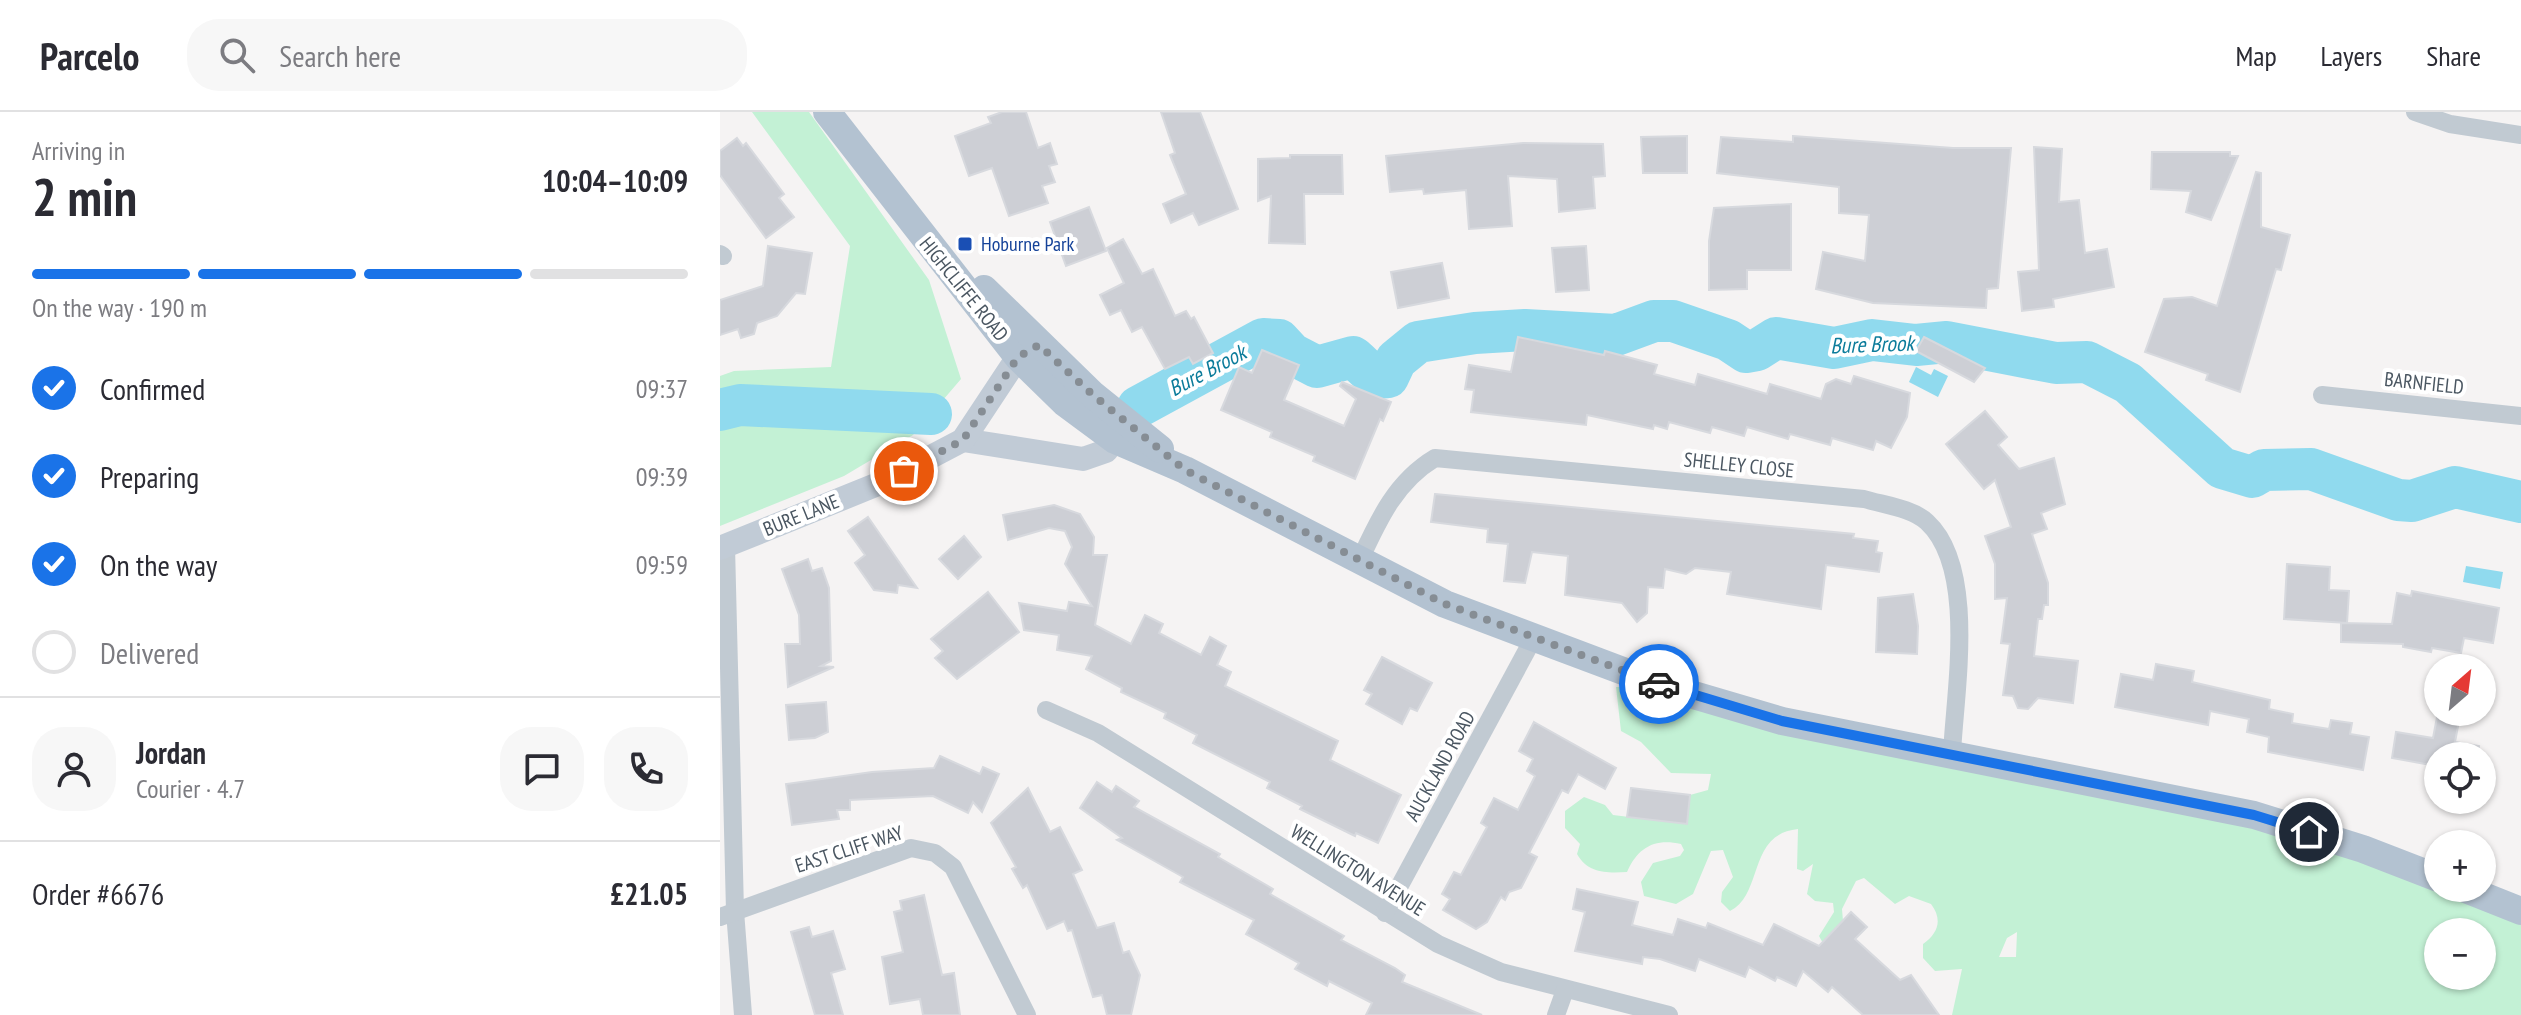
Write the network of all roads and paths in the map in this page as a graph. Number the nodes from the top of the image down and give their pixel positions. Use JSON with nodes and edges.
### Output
{"nodes":[{"id":1,"x":827,"y":112,"type":"edge"},
{"id":2,"x":2415,"y":112,"type":"edge"},
{"id":3,"x":2521,"y":135,"type":"edge"},
{"id":4,"x":1028,"y":351,"type":"junction"},
{"id":5,"x":2322,"y":395,"type":"dead end"},
{"id":6,"x":2521,"y":416,"type":"edge"},
{"id":7,"x":1122,"y":431,"type":"junction"},
{"id":8,"x":963,"y":440,"type":"junction"},
{"id":9,"x":723,"y":547,"type":"edge"},
{"id":10,"x":1359,"y":562,"type":"junction"},
{"id":11,"x":1533,"y":639,"type":"junction"},
{"id":12,"x":1046,"y":710,"type":"dead end"},
{"id":13,"x":1952,"y":753,"type":"junction"},
{"id":14,"x":2424,"y":873,"type":"edge"},
{"id":15,"x":2496,"y":901,"type":"edge"},
{"id":16,"x":2521,"y":911,"type":"edge"},
{"id":17,"x":1385,"y":913,"type":"junction"},
{"id":18,"x":728,"y":914,"type":"edge"},
{"id":19,"x":1565,"y":990,"type":"junction"},
{"id":20,"x":743,"y":1015,"type":"edge"},
{"id":21,"x":1027,"y":1015,"type":"edge"},
{"id":22,"x":1556,"y":1015,"type":"edge"},
{"id":23,"x":1669,"y":1015,"type":"edge"}],
"edges":[{"from":1,"to":4,"type":"main road","name":"HIGHCLIFFE ROAD"},
{"from":2,"to":3,"type":"street"},
{"from":4,"to":7,"type":"main road","name":"HIGHCLIFFE ROAD"},
{"from":4,"to":8,"type":"street","name":"BURE LANE"},
{"from":5,"to":6,"type":"street","name":"BARNFIELD"},
{"from":7,"to":8,"type":"street"},
{"from":7,"to":10,"type":"main road","name":"HIGHCLIFFE ROAD"},
{"from":8,"to":9,"type":"street","name":"BURE LANE"},
{"from":9,"to":18,"type":"street"},
{"from":10,"to":11,"type":"main road","name":"HIGHCLIFFE ROAD"},
{"from":10,"to":13,"type":"street","name":"SHELLEY CLOSE"},
{"from":11,"to":13,"type":"main road","name":"HIGHCLIFFE ROAD"},
{"from":11,"to":17,"type":"street","name":"AUCKLAND ROAD"},
{"from":12,"to":17,"type":"street","name":"WELLINGTON AVENUE"},
{"from":13,"to":14,"type":"main road","name":"HIGHCLIFFE ROAD"},
{"from":15,"to":16,"type":"main road"},
{"from":17,"to":19,"type":"street","name":"WELLINGTON AVENUE"},
{"from":18,"to":20,"type":"street"},
{"from":18,"to":21,"type":"street","name":"EAST CLIFF WAY"},
{"from":19,"to":22,"type":"street"},
{"from":19,"to":23,"type":"street","name":"WELLINGTON AVENUE"}]}
